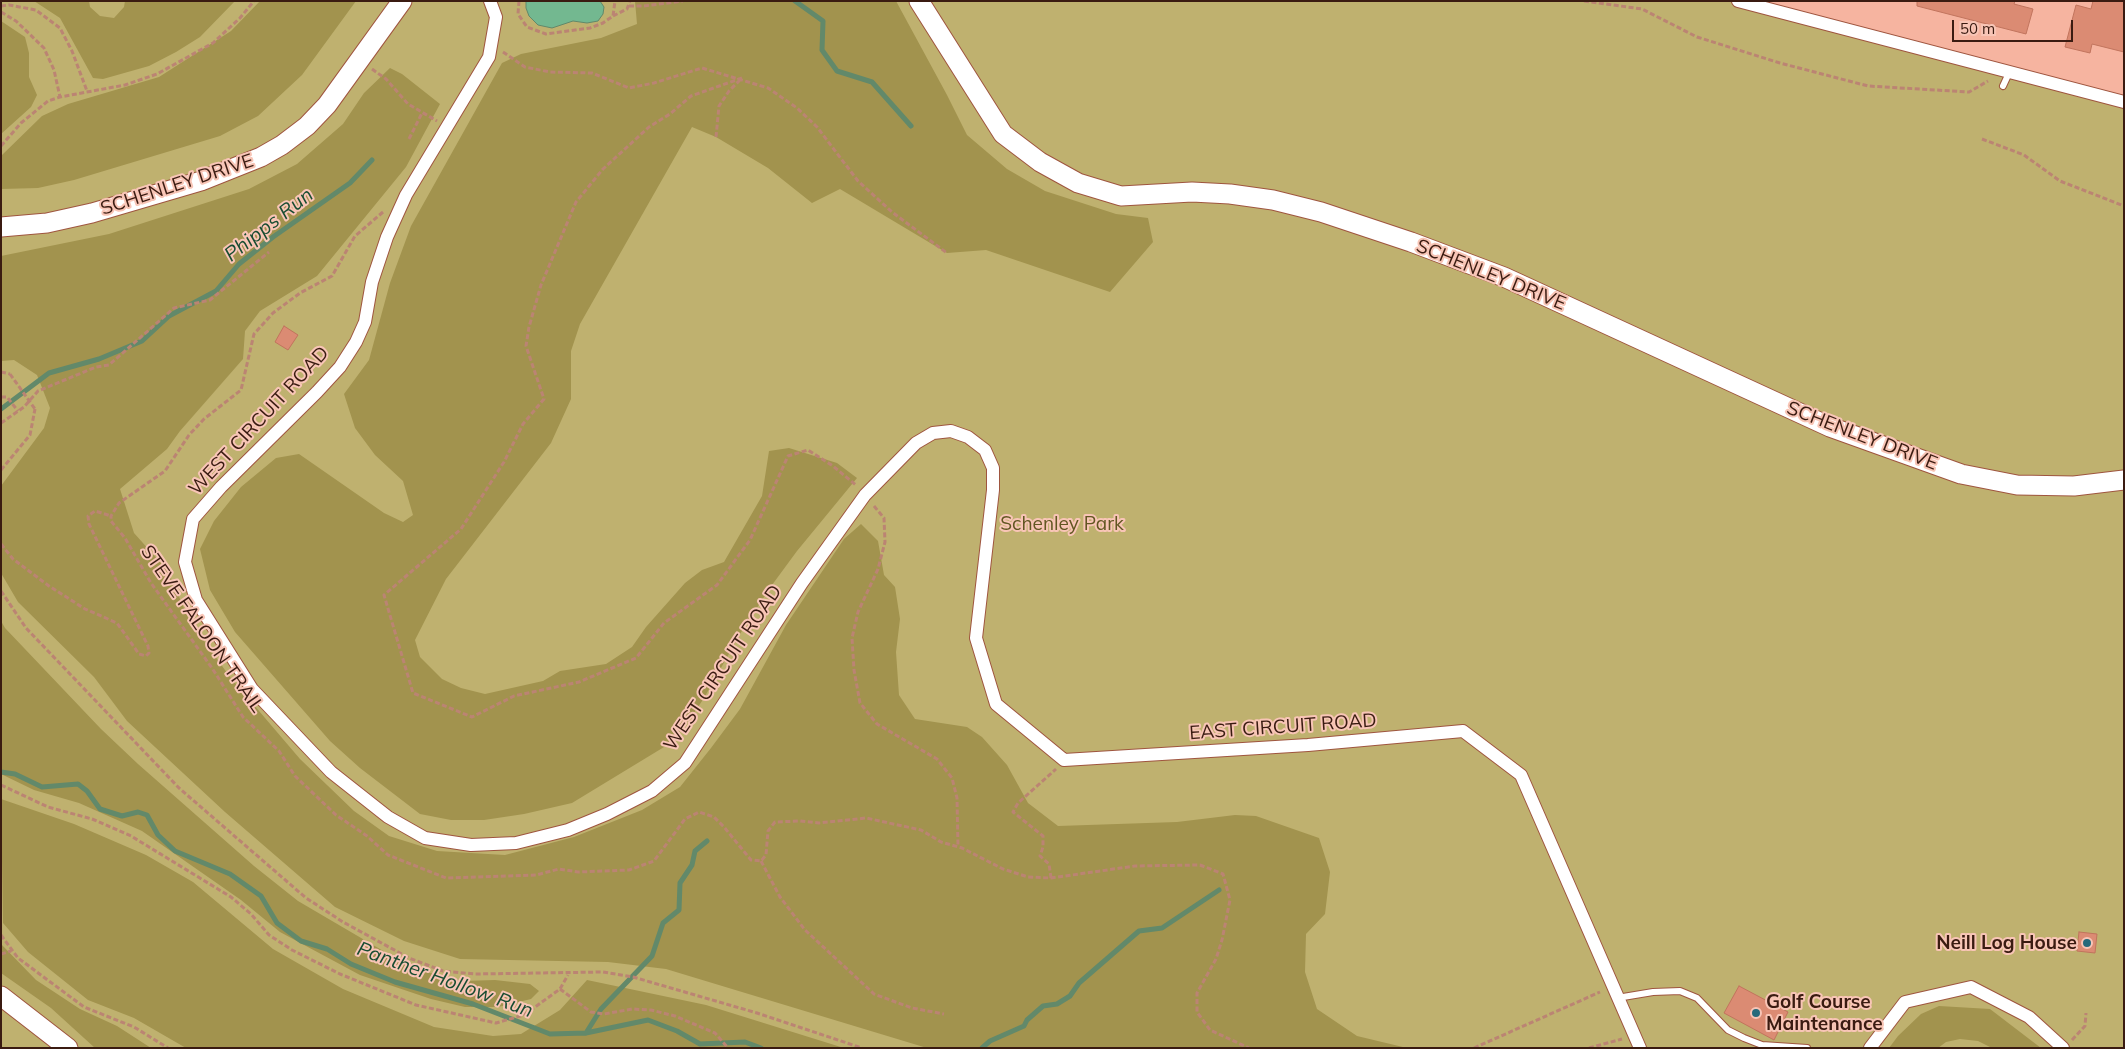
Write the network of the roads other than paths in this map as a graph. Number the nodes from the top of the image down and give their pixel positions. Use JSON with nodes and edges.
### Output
{"nodes":[{"id":1,"x":402,"y":1,"type":"edge"},
{"id":2,"x":490,"y":1,"type":"edge"},
{"id":3,"x":919,"y":1,"type":"edge"},
{"id":4,"x":1738,"y":1,"type":"edge"},
{"id":5,"x":2006,"y":73,"type":"junction"},
{"id":6,"x":2003,"y":86,"type":"dead end"},
{"id":7,"x":2124,"y":102,"type":"edge"},
{"id":8,"x":1,"y":227,"type":"edge"},
{"id":9,"x":2124,"y":480,"type":"edge"},
{"id":10,"x":1064,"y":760,"type":"joint"},
{"id":11,"x":1615,"y":992,"type":"junction"},
{"id":12,"x":1,"y":996,"type":"edge"},
{"id":13,"x":68,"y":1048,"type":"edge"},
{"id":14,"x":1640,"y":1048,"type":"edge"},
{"id":15,"x":1807,"y":1048,"type":"edge"},
{"id":16,"x":1870,"y":1048,"type":"edge"},
{"id":17,"x":2063,"y":1048,"type":"edge"}],
"edges":[{"from":1,"to":8,"type":"street","name":"SCHENLEY DRIVE"},
{"from":2,"to":10,"type":"street","name":"WEST CIRCUIT ROAD"},
{"from":3,"to":9,"type":"street","name":"SCHENLEY DRIVE"},
{"from":4,"to":5,"type":"street"},
{"from":5,"to":6,"type":"lane"},
{"from":5,"to":7,"type":"street"},
{"from":10,"to":11,"type":"street","name":"EAST CIRCUIT ROAD"},
{"from":11,"to":14,"type":"street","name":"EAST CIRCUIT ROAD"},
{"from":11,"to":15,"type":"lane"},
{"from":12,"to":13,"type":"street"},
{"from":16,"to":17,"type":"street"}]}
